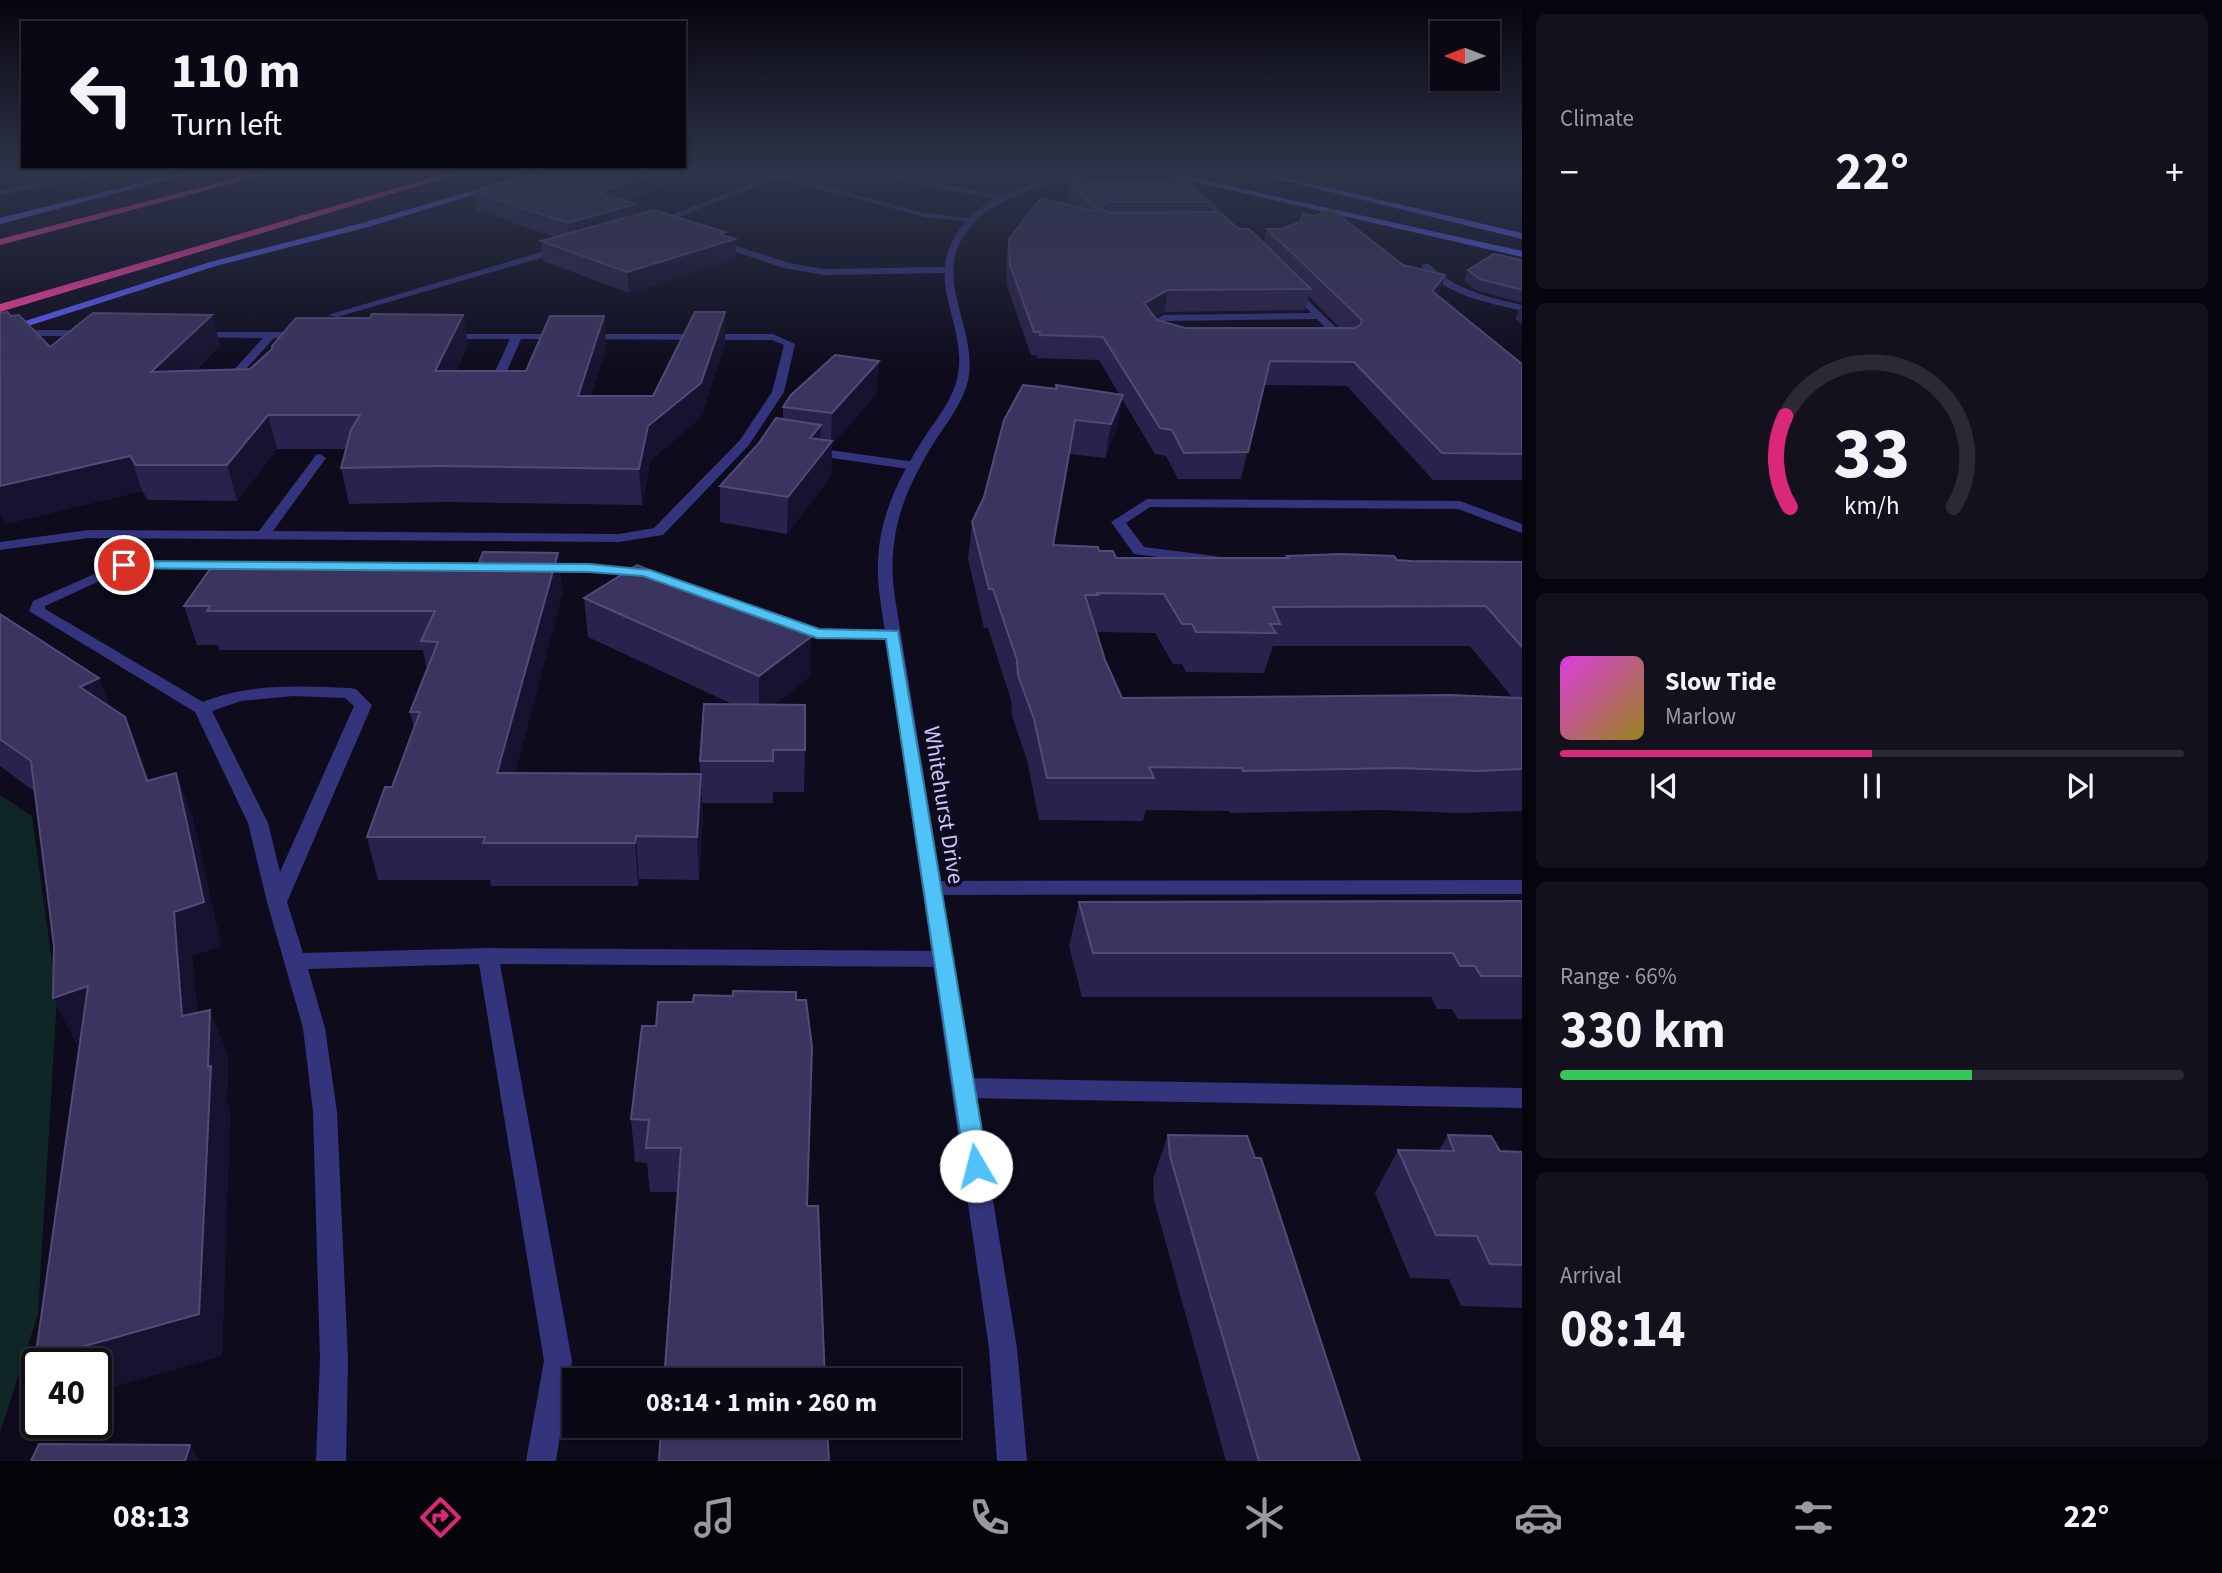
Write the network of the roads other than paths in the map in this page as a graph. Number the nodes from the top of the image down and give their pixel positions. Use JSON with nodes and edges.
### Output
{"nodes":[{"id":1,"x":233,"y":239,"type":"edge"},
{"id":2,"x":310,"y":239,"type":"edge"},
{"id":3,"x":958,"y":239,"type":"edge"},
{"id":4,"x":1456,"y":239,"type":"edge"},
{"id":5,"x":708,"y":240,"type":"edge"},
{"id":6,"x":571,"y":247,"type":"edge"},
{"id":7,"x":1522,"y":254,"type":"edge"},
{"id":8,"x":1426,"y":266,"type":"dead end"},
{"id":9,"x":946,"y":270,"type":"junction"},
{"id":10,"x":1284,"y":280,"type":"edge"},
{"id":11,"x":0,"y":308,"type":"edge"},
{"id":12,"x":1522,"y":308,"type":"edge"},
{"id":13,"x":332,"y":315,"type":"edge"},
{"id":14,"x":1319,"y":316,"type":"junction"},
{"id":15,"x":0,"y":332,"type":"edge"},
{"id":16,"x":105,"y":333,"type":"edge"},
{"id":17,"x":188,"y":334,"type":"edge"},
{"id":18,"x":271,"y":335,"type":"junction"},
{"id":19,"x":312,"y":335,"type":"edge"},
{"id":20,"x":435,"y":335,"type":"edge"},
{"id":21,"x":517,"y":336,"type":"junction"},
{"id":22,"x":0,"y":339,"type":"edge"},
{"id":23,"x":1168,"y":341,"type":"edge"},
{"id":24,"x":1335,"y":345,"type":"edge"},
{"id":25,"x":492,"y":391,"type":"edge"},
{"id":26,"x":220,"y":393,"type":"edge"},
{"id":27,"x":797,"y":449,"type":"edge"},
{"id":28,"x":320,"y":458,"type":"edge"},
{"id":29,"x":915,"y":466,"type":"junction"},
{"id":30,"x":1522,"y":529,"type":"edge"},
{"id":31,"x":264,"y":535,"type":"junction"},
{"id":32,"x":0,"y":547,"type":"edge"},
{"id":33,"x":1227,"y":561,"type":"edge"},
{"id":34,"x":247,"y":566,"type":"edge"},
{"id":35,"x":520,"y":567,"type":"edge"},
{"id":36,"x":671,"y":582,"type":"edge"},
{"id":37,"x":696,"y":591,"type":"edge"},
{"id":38,"x":893,"y":634,"type":"junction"},
{"id":39,"x":202,"y":709,"type":"junction"},
{"id":40,"x":1522,"y":887,"type":"edge"},
{"id":41,"x":932,"y":888,"type":"junction"},
{"id":42,"x":277,"y":902,"type":"junction"},
{"id":43,"x":488,"y":956,"type":"junction"},
{"id":44,"x":944,"y":959,"type":"junction"},
{"id":45,"x":296,"y":961,"type":"junction"},
{"id":46,"x":965,"y":1088,"type":"junction"},
{"id":47,"x":1522,"y":1098,"type":"edge"},
{"id":48,"x":331,"y":1461,"type":"edge"},
{"id":49,"x":541,"y":1461,"type":"edge"},
{"id":50,"x":1012,"y":1461,"type":"edge"}],
"edges":[{"from":1,"to":11,"type":"highway"},
{"from":2,"to":15,"type":"main road"},
{"from":3,"to":9,"type":"street"},
{"from":4,"to":7,"type":"main road"},
{"from":5,"to":9,"type":"street"},
{"from":6,"to":13,"type":"street"},
{"from":8,"to":12,"type":"street"},
{"from":9,"to":29,"type":"street","name":"Whitehurst Drive"},
{"from":10,"to":14,"type":"street"},
{"from":14,"to":23,"type":"street"},
{"from":14,"to":24,"type":"street"},
{"from":16,"to":22,"type":"street"},
{"from":17,"to":18,"type":"street"},
{"from":18,"to":19,"type":"street"},
{"from":18,"to":26,"type":"street"},
{"from":20,"to":21,"type":"street"},
{"from":21,"to":25,"type":"street"},
{"from":21,"to":31,"type":"street"},
{"from":27,"to":29,"type":"street"},
{"from":28,"to":31,"type":"street"},
{"from":29,"to":38,"type":"street","name":"Whitehurst Drive"},
{"from":30,"to":33,"type":"street"},
{"from":31,"to":32,"type":"street"},
{"from":34,"to":39,"type":"street"},
{"from":35,"to":36,"type":"street"},
{"from":37,"to":38,"type":"street"},
{"from":38,"to":41,"type":"street","name":"Whitehurst Drive"},
{"from":39,"to":42,"type":"street"},
{"from":39,"to":42,"type":"street"},
{"from":40,"to":41,"type":"street"},
{"from":41,"to":44,"type":"street","name":"Whitehurst Drive"},
{"from":42,"to":45,"type":"street"},
{"from":43,"to":44,"type":"street"},
{"from":43,"to":45,"type":"street"},
{"from":43,"to":49,"type":"street"},
{"from":44,"to":46,"type":"street","name":"Whitehurst Drive"},
{"from":45,"to":48,"type":"street"},
{"from":46,"to":47,"type":"street"},
{"from":46,"to":50,"type":"street","name":"Whitehurst Drive"}]}
